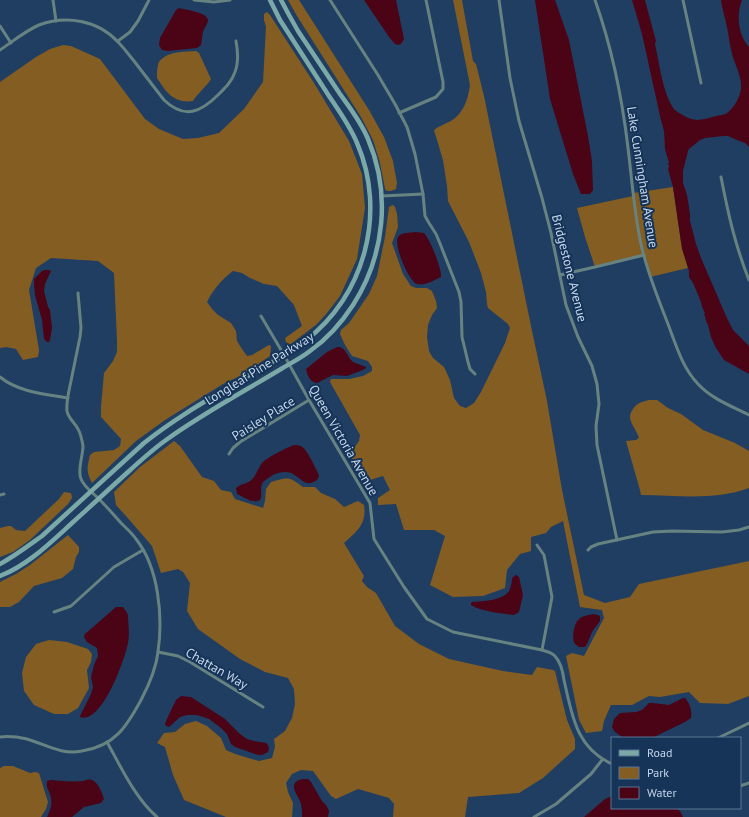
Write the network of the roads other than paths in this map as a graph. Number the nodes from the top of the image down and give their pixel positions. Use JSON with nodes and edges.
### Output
{"nodes":[{"id":1,"x":53,"y":0,"type":"edge"},
{"id":2,"x":149,"y":0,"type":"edge"},
{"id":3,"x":194,"y":0,"type":"edge"},
{"id":4,"x":230,"y":0,"type":"edge"},
{"id":5,"x":270,"y":0,"type":"edge"},
{"id":6,"x":281,"y":0,"type":"edge"},
{"id":7,"x":330,"y":0,"type":"edge"},
{"id":8,"x":426,"y":0,"type":"edge"},
{"id":9,"x":499,"y":0,"type":"edge"},
{"id":10,"x":595,"y":0,"type":"edge"},
{"id":11,"x":683,"y":0,"type":"edge"},
{"id":12,"x":56,"y":21,"type":"junction"},
{"id":13,"x":0,"y":26,"type":"edge"},
{"id":14,"x":236,"y":41,"type":"dead end"},
{"id":15,"x":118,"y":42,"type":"junction"},
{"id":16,"x":11,"y":43,"type":"junction"},
{"id":17,"x":0,"y":50,"type":"edge"},
{"id":18,"x":701,"y":83,"type":"dead end"},
{"id":19,"x":399,"y":113,"type":"junction"},
{"id":20,"x":721,"y":177,"type":"dead end"},
{"id":21,"x":423,"y":194,"type":"junction"},
{"id":22,"x":382,"y":196,"type":"junction"},
{"id":23,"x":644,"y":255,"type":"junction"},
{"id":24,"x":560,"y":275,"type":"junction"},
{"id":25,"x":749,"y":280,"type":"edge"},
{"id":26,"x":78,"y":293,"type":"dead end"},
{"id":27,"x":260,"y":316,"type":"dead end"},
{"id":28,"x":284,"y":355,"type":"junction"},
{"id":29,"x":289,"y":364,"type":"junction"},
{"id":30,"x":475,"y":374,"type":"dead end"},
{"id":31,"x":0,"y":377,"type":"edge"},
{"id":32,"x":68,"y":398,"type":"junction"},
{"id":33,"x":310,"y":400,"type":"junction"},
{"id":34,"x":749,"y":415,"type":"edge"},
{"id":35,"x":229,"y":454,"type":"dead end"},
{"id":36,"x":90,"y":491,"type":"junction"},
{"id":37,"x":4,"y":494,"type":"dead end"},
{"id":38,"x":0,"y":495,"type":"edge"},
{"id":39,"x":98,"y":499,"type":"junction"},
{"id":40,"x":749,"y":527,"type":"edge"},
{"id":41,"x":617,"y":540,"type":"junction"},
{"id":42,"x":537,"y":545,"type":"dead end"},
{"id":43,"x":143,"y":550,"type":"junction"},
{"id":44,"x":588,"y":550,"type":"dead end"},
{"id":45,"x":0,"y":564,"type":"edge"},
{"id":46,"x":0,"y":576,"type":"edge"},
{"id":47,"x":54,"y":612,"type":"dead end"},
{"id":48,"x":542,"y":650,"type":"junction"},
{"id":49,"x":158,"y":652,"type":"junction"},
{"id":50,"x":263,"y":708,"type":"dead end"},
{"id":51,"x":749,"y":723,"type":"edge"},
{"id":52,"x":0,"y":737,"type":"edge"},
{"id":53,"x":720,"y":737,"type":"edge"},
{"id":54,"x":107,"y":742,"type":"junction"},
{"id":55,"x":602,"y":760,"type":"junction"},
{"id":56,"x":611,"y":764,"type":"edge"},
{"id":57,"x":157,"y":817,"type":"edge"},
{"id":58,"x":534,"y":817,"type":"edge"}],
"edges":[{"from":1,"to":12,"type":"street"},
{"from":2,"to":15,"type":"street"},
{"from":3,"to":4,"type":"street"},
{"from":5,"to":28,"type":"main road","name":"Longleaf Pine Parkway"},
{"from":6,"to":22,"type":"main road","name":"Longleaf Pine Parkway"},
{"from":7,"to":19,"type":"street"},
{"from":8,"to":19,"type":"street"},
{"from":9,"to":24,"type":"street","name":"Bridgestone Avenue"},
{"from":10,"to":23,"type":"street","name":"Lake Cunningham Avenue"},
{"from":11,"to":18,"type":"street"},
{"from":12,"to":15,"type":"street"},
{"from":12,"to":16,"type":"street"},
{"from":13,"to":16,"type":"street"},
{"from":14,"to":15,"type":"street"},
{"from":16,"to":17,"type":"street"},
{"from":19,"to":21,"type":"street"},
{"from":20,"to":25,"type":"street"},
{"from":21,"to":22,"type":"street"},
{"from":21,"to":30,"type":"street"},
{"from":22,"to":29,"type":"main road","name":"Longleaf Pine Parkway"},
{"from":23,"to":24,"type":"street"},
{"from":23,"to":34,"type":"street","name":"Lake Cunningham Avenue"},
{"from":24,"to":41,"type":"street","name":"Bridgestone Avenue"},
{"from":26,"to":32,"type":"street"},
{"from":27,"to":28,"type":"street","name":"Queen Victoria Avenue"},
{"from":28,"to":29,"type":"street","name":"Queen Victoria Avenue"},
{"from":28,"to":36,"type":"main road","name":"Longleaf Pine Parkway"},
{"from":29,"to":33,"type":"street","name":"Queen Victoria Avenue"},
{"from":29,"to":39,"type":"main road","name":"Longleaf Pine Parkway"},
{"from":31,"to":32,"type":"street"},
{"from":32,"to":36,"type":"street"},
{"from":33,"to":35,"type":"street","name":"Paisley Place"},
{"from":33,"to":48,"type":"street","name":"Queen Victoria Avenue"},
{"from":36,"to":39,"type":"street"},
{"from":36,"to":45,"type":"main road","name":"Longleaf Pine Parkway"},
{"from":37,"to":38,"type":"street"},
{"from":39,"to":43,"type":"street"},
{"from":39,"to":46,"type":"main road","name":"Longleaf Pine Parkway"},
{"from":40,"to":41,"type":"street"},
{"from":41,"to":44,"type":"street"},
{"from":42,"to":48,"type":"street"},
{"from":43,"to":47,"type":"street"},
{"from":43,"to":49,"type":"street"},
{"from":48,"to":55,"type":"street","name":"Queen Victoria Avenue"},
{"from":49,"to":50,"type":"street","name":"Chattan Way"},
{"from":49,"to":54,"type":"street"},
{"from":51,"to":53,"type":"street"},
{"from":52,"to":54,"type":"street"},
{"from":54,"to":57,"type":"street"},
{"from":55,"to":56,"type":"street","name":"Queen Victoria Avenue"},
{"from":55,"to":58,"type":"street"}]}
